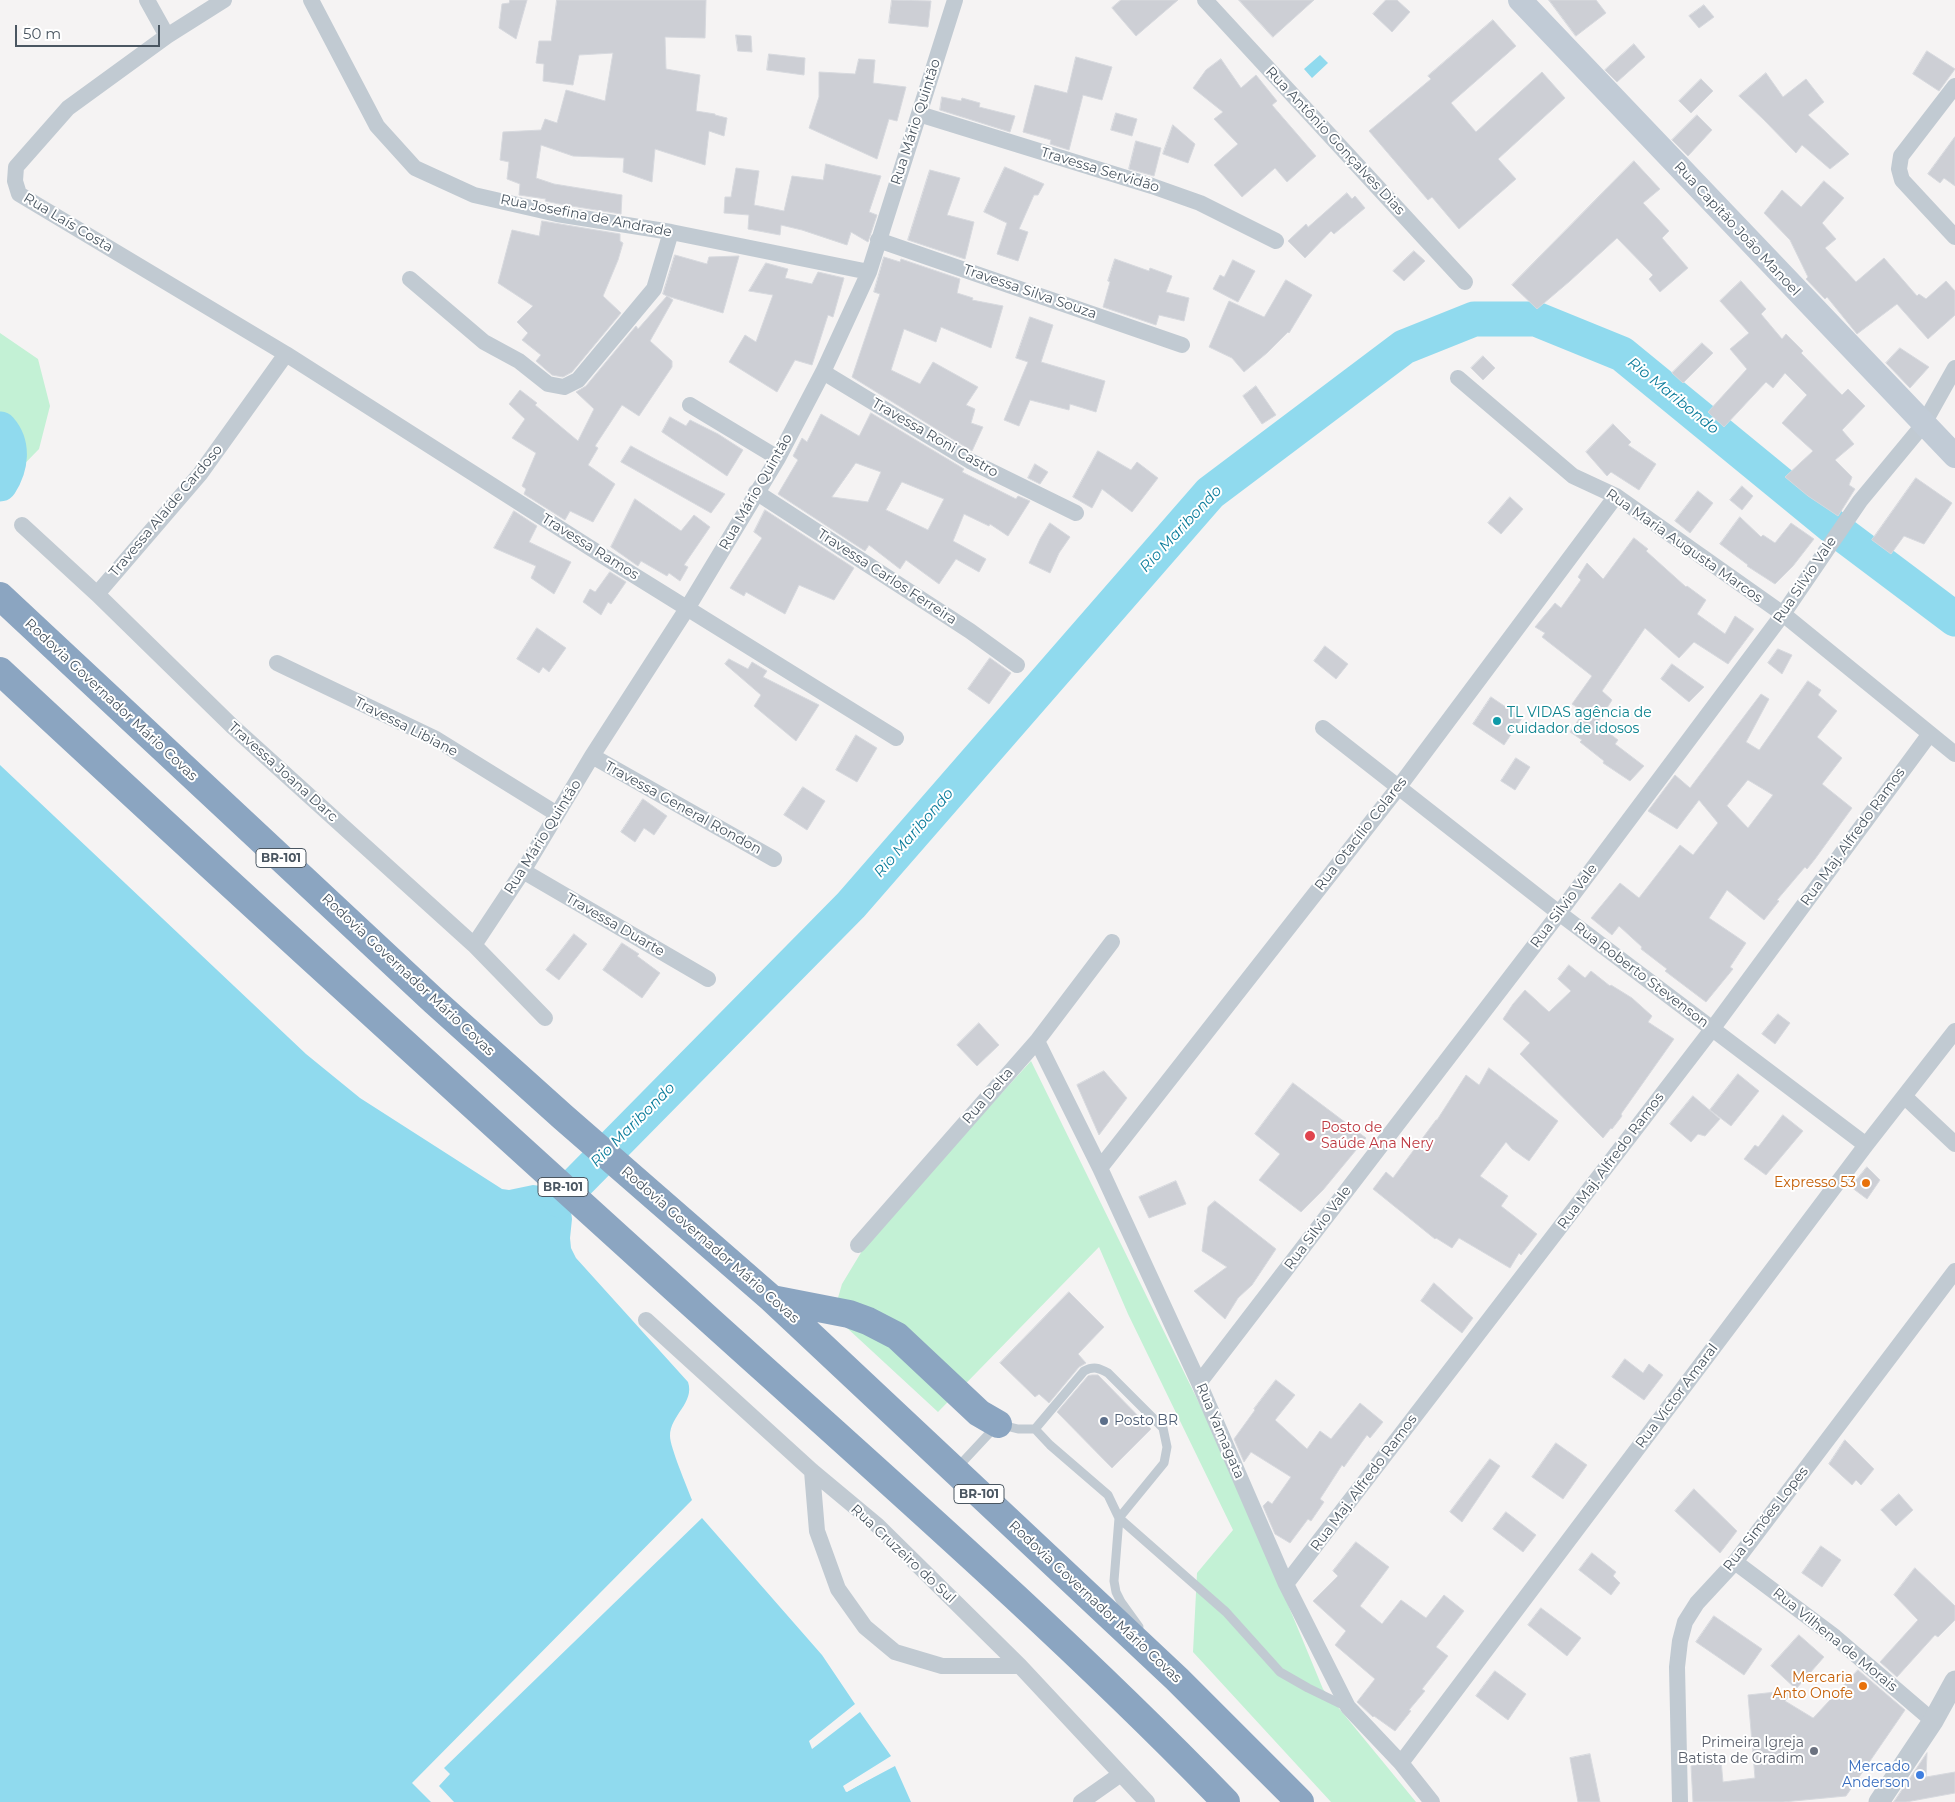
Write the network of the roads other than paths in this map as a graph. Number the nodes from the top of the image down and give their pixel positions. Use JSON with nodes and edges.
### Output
{"nodes":[{"id":1,"x":147,"y":0,"type":"edge"},
{"id":2,"x":224,"y":0,"type":"edge"},
{"id":3,"x":311,"y":0,"type":"edge"},
{"id":4,"x":955,"y":0,"type":"edge"},
{"id":5,"x":1205,"y":0,"type":"edge"},
{"id":6,"x":1520,"y":0,"type":"edge"},
{"id":7,"x":166,"y":36,"type":"junction"},
{"id":8,"x":1955,"y":86,"type":"edge"},
{"id":9,"x":919,"y":114,"type":"junction"},
{"id":10,"x":671,"y":232,"type":"junction"},
{"id":11,"x":1955,"y":237,"type":"edge"},
{"id":12,"x":878,"y":240,"type":"junction"},
{"id":13,"x":1276,"y":241,"type":"dead end"},
{"id":14,"x":869,"y":272,"type":"junction"},
{"id":15,"x":410,"y":279,"type":"dead end"},
{"id":16,"x":1465,"y":282,"type":"dead end"},
{"id":17,"x":1182,"y":345,"type":"dead end"},
{"id":18,"x":286,"y":354,"type":"junction"},
{"id":19,"x":1955,"y":368,"type":"edge"},
{"id":20,"x":823,"y":372,"type":"junction"},
{"id":21,"x":1458,"y":378,"type":"dead end"},
{"id":22,"x":690,"y":405,"type":"dead end"},
{"id":23,"x":1924,"y":425,"type":"junction"},
{"id":24,"x":1955,"y":456,"type":"edge"},
{"id":25,"x":778,"y":458,"type":"junction"},
{"id":26,"x":756,"y":492,"type":"junction"},
{"id":27,"x":1616,"y":496,"type":"junction"},
{"id":28,"x":1076,"y":513,"type":"dead end"},
{"id":29,"x":22,"y":525,"type":"dead end"},
{"id":30,"x":97,"y":594,"type":"junction"},
{"id":31,"x":0,"y":596,"type":"edge"},
{"id":32,"x":688,"y":607,"type":"junction"},
{"id":33,"x":1783,"y":614,"type":"junction"},
{"id":34,"x":277,"y":663,"type":"dead end"},
{"id":35,"x":1017,"y":665,"type":"dead end"},
{"id":36,"x":0,"y":670,"type":"edge"},
{"id":37,"x":1323,"y":728,"type":"dead end"},
{"id":38,"x":1929,"y":735,"type":"junction"},
{"id":39,"x":896,"y":738,"type":"dead end"},
{"id":40,"x":1955,"y":754,"type":"edge"},
{"id":41,"x":592,"y":756,"type":"junction"},
{"id":42,"x":1398,"y":788,"type":"junction"},
{"id":43,"x":557,"y":814,"type":"junction"},
{"id":44,"x":774,"y":859,"type":"dead end"},
{"id":45,"x":523,"y":871,"type":"junction"},
{"id":46,"x":1559,"y":913,"type":"junction"},
{"id":47,"x":1112,"y":942,"type":"dead end"},
{"id":48,"x":474,"y":945,"type":"junction"},
{"id":49,"x":708,"y":978,"type":"dead end"},
{"id":50,"x":545,"y":1018,"type":"dead end"},
{"id":51,"x":1713,"y":1028,"type":"junction"},
{"id":52,"x":1955,"y":1031,"type":"edge"},
{"id":53,"x":1036,"y":1041,"type":"junction"},
{"id":54,"x":1905,"y":1097,"type":"junction"},
{"id":55,"x":1955,"y":1144,"type":"edge"},
{"id":56,"x":1866,"y":1145,"type":"junction"},
{"id":57,"x":1100,"y":1168,"type":"junction"},
{"id":58,"x":858,"y":1245,"type":"dead end"},
{"id":59,"x":1955,"y":1271,"type":"edge"},
{"id":60,"x":772,"y":1299,"type":"junction"},
{"id":61,"x":646,"y":1320,"type":"dead end"},
{"id":62,"x":1199,"y":1383,"type":"junction"},
{"id":63,"x":998,"y":1424,"type":"junction"},
{"id":64,"x":1035,"y":1429,"type":"junction"},
{"id":65,"x":954,"y":1470,"type":"junction"},
{"id":66,"x":812,"y":1471,"type":"junction"},
{"id":67,"x":1120,"y":1518,"type":"junction"},
{"id":68,"x":1735,"y":1562,"type":"junction"},
{"id":69,"x":1286,"y":1584,"type":"junction"},
{"id":70,"x":1020,"y":1666,"type":"junction"},
{"id":71,"x":1177,"y":1680,"type":"junction"},
{"id":72,"x":1955,"y":1681,"type":"edge"},
{"id":73,"x":1348,"y":1707,"type":"junction"},
{"id":74,"x":1933,"y":1721,"type":"junction"},
{"id":75,"x":1401,"y":1763,"type":"junction"},
{"id":76,"x":1121,"y":1774,"type":"junction"},
{"id":77,"x":1081,"y":1802,"type":"edge"},
{"id":78,"x":1148,"y":1802,"type":"edge"},
{"id":79,"x":1226,"y":1802,"type":"edge"},
{"id":80,"x":1300,"y":1802,"type":"edge"},
{"id":81,"x":1432,"y":1802,"type":"edge"},
{"id":82,"x":1680,"y":1802,"type":"edge"},
{"id":83,"x":1879,"y":1802,"type":"edge"}],
"edges":[{"from":1,"to":7,"type":"street"},
{"from":2,"to":7,"type":"street","name":"Rua Laís Costa"},
{"from":3,"to":10,"type":"street","name":"Rua Josefina de Andrade"},
{"from":4,"to":9,"type":"street","name":"Rua Mário Quintão"},
{"from":5,"to":16,"type":"street","name":"Rua Antônio Gonçalves Dias"},
{"from":6,"to":23,"type":"main road","name":"Rua Capitão João Manoel"},
{"from":7,"to":18,"type":"street","name":"Rua Laís Costa"},
{"from":8,"to":11,"type":"street"},
{"from":9,"to":12,"type":"street","name":"Rua Mário Quintão"},
{"from":9,"to":13,"type":"street","name":"Travessa Servidão"},
{"from":10,"to":14,"type":"street","name":"Rua Josefina de Andrade"},
{"from":10,"to":15,"type":"street"},
{"from":12,"to":14,"type":"street","name":"Rua Mário Quintão"},
{"from":12,"to":17,"type":"street","name":"Travessa Silva Souza"},
{"from":14,"to":20,"type":"street","name":"Rua Mário Quintão"},
{"from":18,"to":30,"type":"street","name":"Travessa Alaíde Cardoso"},
{"from":18,"to":32,"type":"street","name":"Travessa Ramos"},
{"from":19,"to":23,"type":"street","name":"Rua Silvio Vale"},
{"from":20,"to":25,"type":"street","name":"Rua Mário Quintão"},
{"from":20,"to":28,"type":"street","name":"Travessa Roni Castro"},
{"from":21,"to":27,"type":"street","name":"Rua Maria Augusta Marcos"},
{"from":22,"to":25,"type":"street"},
{"from":23,"to":24,"type":"main road","name":"Rua Capitão João Manoel"},
{"from":23,"to":33,"type":"street","name":"Rua Silvio Vale"},
{"from":25,"to":26,"type":"street","name":"Rua Mário Quintão"},
{"from":26,"to":32,"type":"street","name":"Rua Mário Quintão"},
{"from":26,"to":35,"type":"street","name":"Travessa Carlos Ferreira"},
{"from":27,"to":33,"type":"street","name":"Rua Maria Augusta Marcos"},
{"from":27,"to":42,"type":"street","name":"Rua Otacílio Colares"},
{"from":29,"to":30,"type":"street","name":"Travessa Joana Darc"},
{"from":30,"to":48,"type":"street","name":"Travessa Joana Darc"},
{"from":31,"to":60,"type":"highway","name":"Rodovia Governador Mário Covas","number":"BR-101"},
{"from":32,"to":39,"type":"street","name":"Travessa Ramos"},
{"from":32,"to":41,"type":"street","name":"Rua Mário Quintão"},
{"from":33,"to":38,"type":"street","name":"Rua Maria Augusta Marcos"},
{"from":33,"to":46,"type":"street","name":"Rua Silvio Vale"},
{"from":34,"to":43,"type":"street","name":"Travessa Libiane"},
{"from":36,"to":79,"type":"highway","number":"BR-101"},
{"from":37,"to":42,"type":"street","name":"Rua Roberto Stevenson"},
{"from":38,"to":40,"type":"street","name":"Rua Maria Augusta Marcos"},
{"from":38,"to":51,"type":"street","name":"Rua Maj. Alfredo Ramos"},
{"from":41,"to":43,"type":"street","name":"Rua Mário Quintão"},
{"from":41,"to":44,"type":"street","name":"Travessa General Rondon"},
{"from":42,"to":46,"type":"street","name":"Rua Roberto Stevenson"},
{"from":42,"to":57,"type":"street","name":"Rua Otacílio Colares"},
{"from":43,"to":45,"type":"street","name":"Rua Mário Quintão"},
{"from":45,"to":48,"type":"street","name":"Rua Mário Quintão"},
{"from":45,"to":49,"type":"street","name":"Travessa Duarte"},
{"from":46,"to":51,"type":"street","name":"Rua Roberto Stevenson"},
{"from":46,"to":62,"type":"street","name":"Rua Silvio Vale"},
{"from":47,"to":53,"type":"street","name":"Rua Delta"},
{"from":48,"to":50,"type":"street","name":"Travessa Joana Darc"},
{"from":51,"to":56,"type":"street","name":"Rua Roberto Stevenson"},
{"from":51,"to":69,"type":"street","name":"Rua Maj. Alfredo Ramos"},
{"from":52,"to":54,"type":"street","name":"Rua Victor Amaral"},
{"from":53,"to":57,"type":"street","name":"Rua Yamagata"},
{"from":53,"to":58,"type":"street","name":"Rua Delta"},
{"from":54,"to":55,"type":"street"},
{"from":54,"to":56,"type":"street","name":"Rua Victor Amaral"},
{"from":56,"to":75,"type":"street","name":"Rua Victor Amaral"},
{"from":57,"to":62,"type":"street","name":"Rua Yamagata"},
{"from":59,"to":68,"type":"street","name":"Rua Simões Lopes"},
{"from":60,"to":63,"type":"highway"},
{"from":60,"to":65,"type":"highway","name":"Rodovia Governador Mário Covas","number":"BR-101"},
{"from":61,"to":66,"type":"street","name":"Rua Cruzeiro do Sul"},
{"from":62,"to":69,"type":"street","name":"Rua Yamagata"},
{"from":63,"to":64,"type":"lane"},
{"from":63,"to":65,"type":"lane"},
{"from":64,"to":67,"type":"lane"},
{"from":64,"to":67,"type":"lane"},
{"from":65,"to":71,"type":"highway","name":"Rodovia Governador Mário Covas","number":"BR-101"},
{"from":66,"to":70,"type":"street","name":"Rua Cruzeiro do Sul"},
{"from":66,"to":70,"type":"street"},
{"from":67,"to":71,"type":"lane"},
{"from":67,"to":73,"type":"lane"},
{"from":68,"to":74,"type":"street","name":"Rua Vilhena de Morais"},
{"from":68,"to":82,"type":"street","name":"Rua Simões Lopes"},
{"from":69,"to":73,"type":"street","name":"Rua Yamagata"},
{"from":70,"to":76,"type":"street","name":"Rua Cruzeiro do Sul"},
{"from":71,"to":80,"type":"highway","name":"Rodovia Governador Mário Covas","number":"BR-101"},
{"from":72,"to":74,"type":"street"},
{"from":73,"to":75,"type":"street","name":"Rua Yamagata"},
{"from":74,"to":83,"type":"street"},
{"from":75,"to":81,"type":"street","name":"Rua Yamagata"},
{"from":76,"to":77,"type":"street"},
{"from":76,"to":78,"type":"street","name":"Rua Cruzeiro do Sul"}]}
